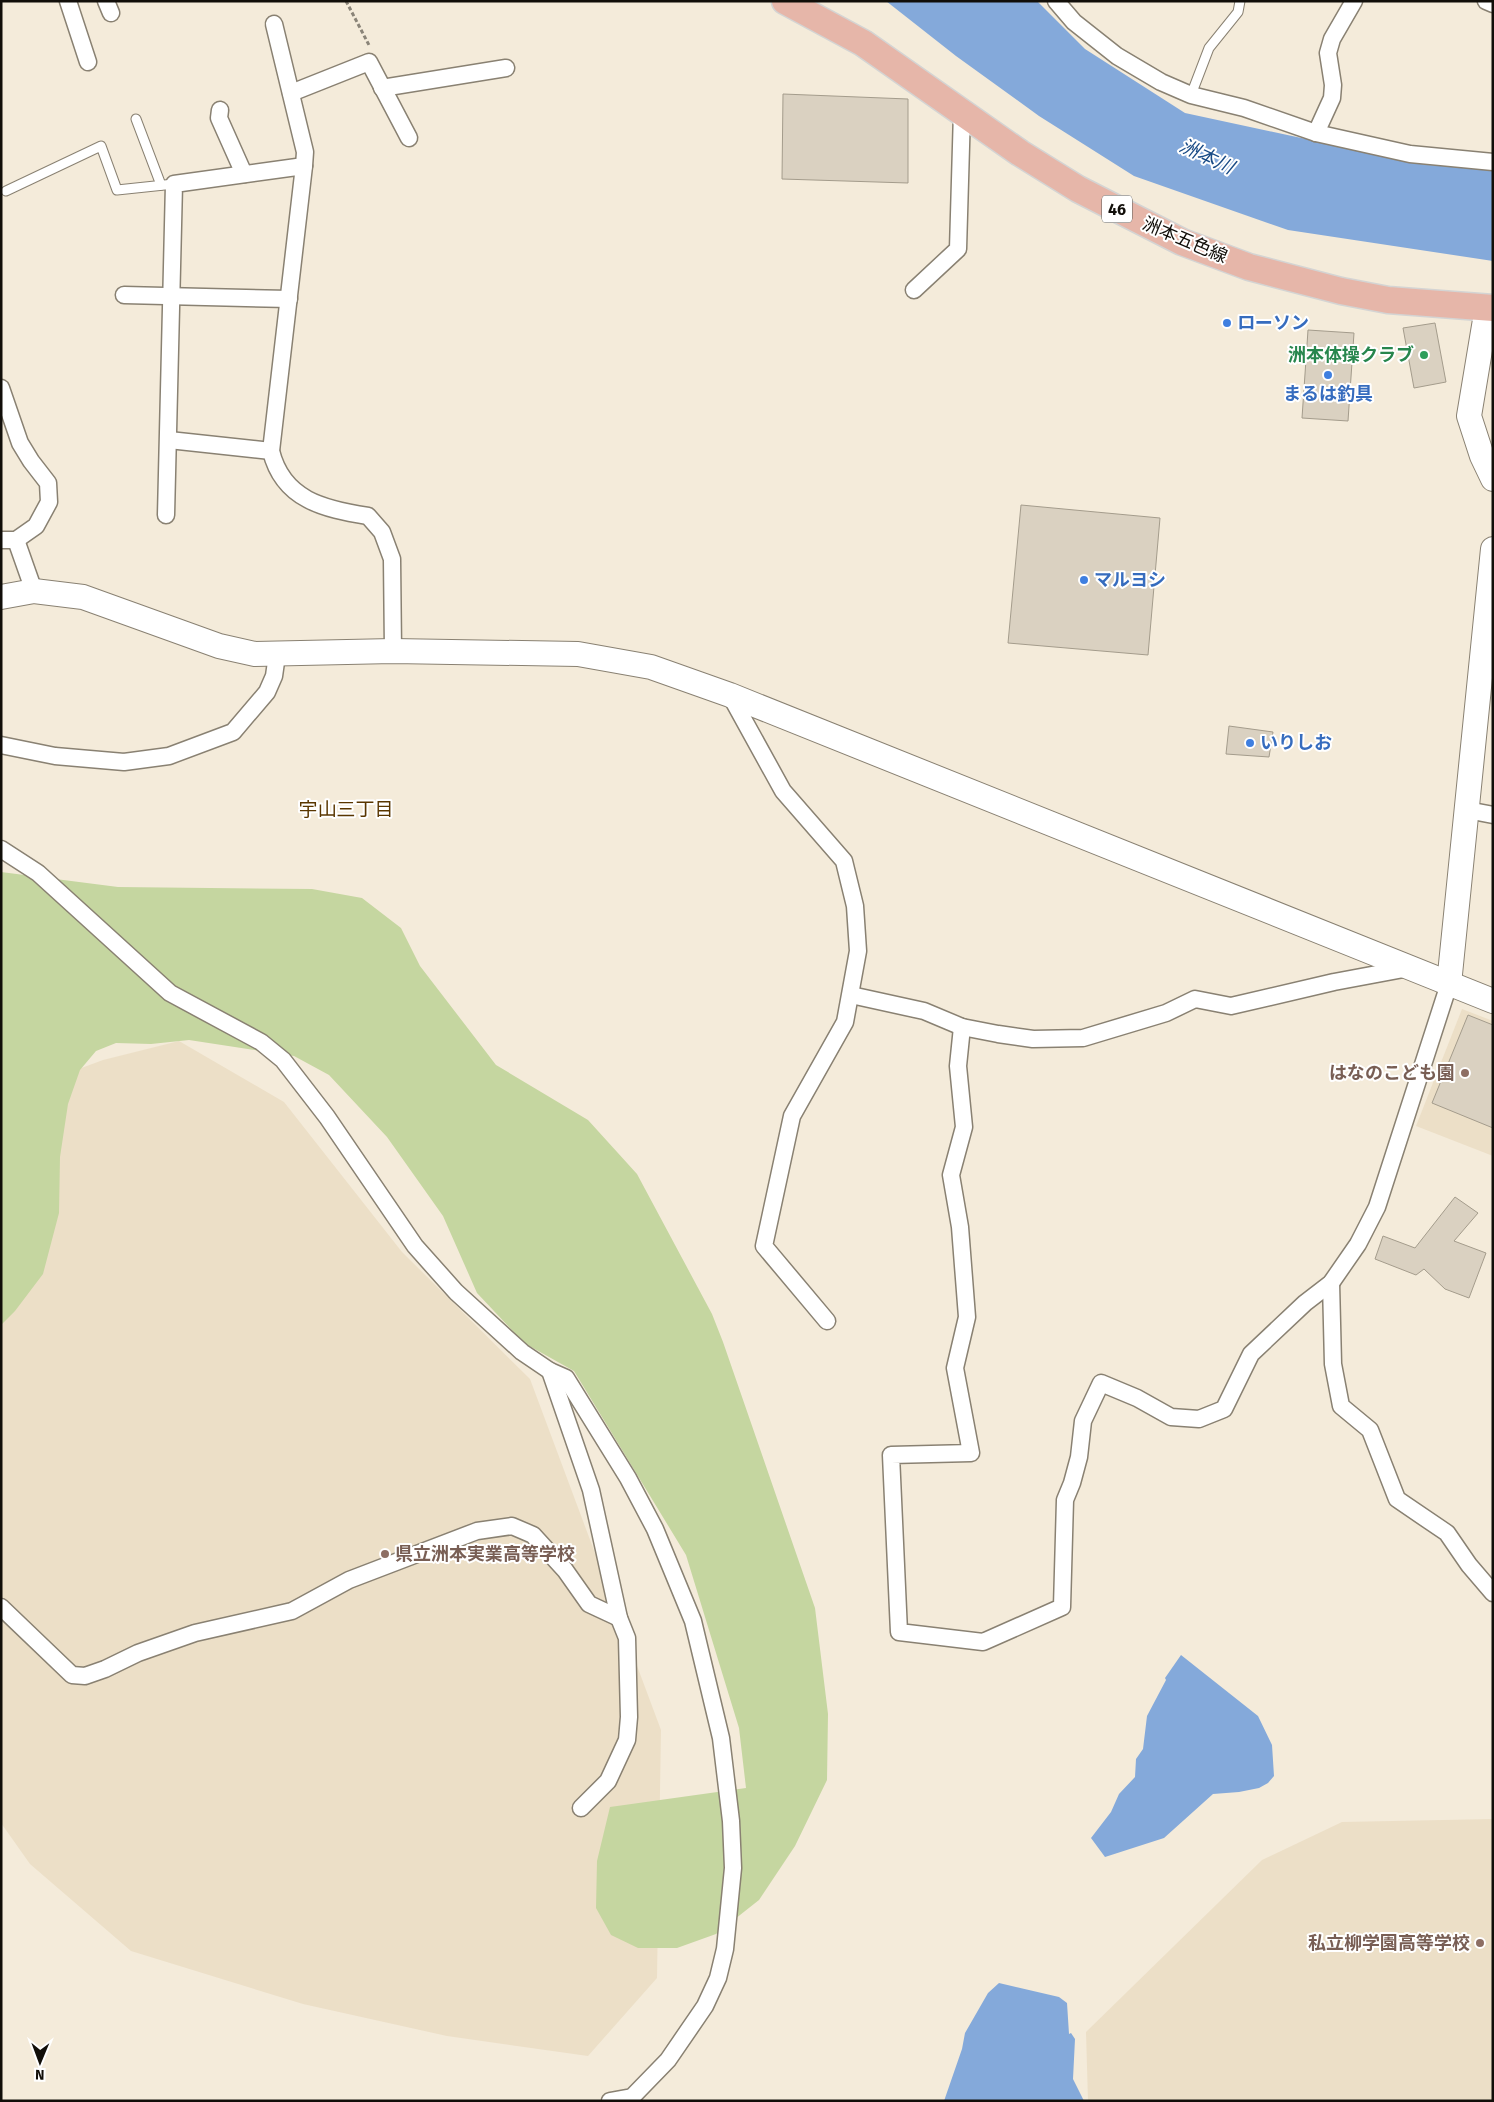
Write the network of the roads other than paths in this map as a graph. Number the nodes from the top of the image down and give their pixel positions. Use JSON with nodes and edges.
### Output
{"nodes":[{"id":1,"x":68,"y":1,"type":"edge"},
{"id":2,"x":785,"y":1,"type":"edge"},
{"id":3,"x":1056,"y":1,"type":"edge"},
{"id":4,"x":1240,"y":1,"type":"edge"},
{"id":5,"x":1354,"y":1,"type":"edge"},
{"id":6,"x":1486,"y":1,"type":"edge"},
{"id":7,"x":1493,"y":4,"type":"edge"},
{"id":8,"x":274,"y":24,"type":"dead end"},
{"id":9,"x":88,"y":62,"type":"dead end"},
{"id":10,"x":506,"y":68,"type":"dead end"},
{"id":11,"x":382,"y":88,"type":"junction"},
{"id":12,"x":291,"y":93,"type":"junction"},
{"id":13,"x":1192,"y":94,"type":"junction"},
{"id":14,"x":220,"y":110,"type":"dead end"},
{"id":15,"x":962,"y":112,"type":"junction"},
{"id":16,"x":136,"y":119,"type":"dead end"},
{"id":17,"x":1316,"y":134,"type":"junction"},
{"id":18,"x":409,"y":138,"type":"dead end"},
{"id":19,"x":1493,"y":162,"type":"edge"},
{"id":20,"x":304,"y":166,"type":"junction"},
{"id":21,"x":244,"y":174,"type":"junction"},
{"id":22,"x":167,"y":184,"type":"junction"},
{"id":23,"x":6,"y":192,"type":"dead end"},
{"id":24,"x":914,"y":290,"type":"dead end"},
{"id":25,"x":124,"y":295,"type":"dead end"},
{"id":26,"x":171,"y":296,"type":"junction"},
{"id":27,"x":289,"y":300,"type":"junction"},
{"id":28,"x":1490,"y":308,"type":"edge"},
{"id":29,"x":1,"y":388,"type":"edge"},
{"id":30,"x":169,"y":440,"type":"junction"},
{"id":31,"x":271,"y":451,"type":"junction"},
{"id":32,"x":1493,"y":480,"type":"edge"},
{"id":33,"x":166,"y":515,"type":"dead end"},
{"id":34,"x":9,"y":540,"type":"edge"},
{"id":35,"x":1493,"y":549,"type":"edge"},
{"id":36,"x":34,"y":591,"type":"junction"},
{"id":37,"x":1,"y":597,"type":"edge"},
{"id":38,"x":393,"y":651,"type":"junction"},
{"id":39,"x":277,"y":655,"type":"junction"},
{"id":40,"x":730,"y":695,"type":"junction"},
{"id":41,"x":1,"y":745,"type":"edge"},
{"id":42,"x":1467,"y":810,"type":"junction"},
{"id":43,"x":1493,"y":815,"type":"edge"},
{"id":44,"x":1,"y":849,"type":"edge"},
{"id":45,"x":1410,"y":968,"type":"junction"},
{"id":46,"x":1449,"y":984,"type":"junction"},
{"id":47,"x":851,"y":995,"type":"junction"},
{"id":48,"x":1493,"y":1001,"type":"edge"},
{"id":49,"x":962,"y":1027,"type":"junction"},
{"id":50,"x":1331,"y":1283,"type":"junction"},
{"id":51,"x":828,"y":1321,"type":"dead end"},
{"id":52,"x":550,"y":1371,"type":"junction"},
{"id":53,"x":1493,"y":1593,"type":"edge"},
{"id":54,"x":1,"y":1607,"type":"edge"},
{"id":55,"x":619,"y":1618,"type":"junction"},
{"id":56,"x":581,"y":1808,"type":"dead end"},
{"id":57,"x":610,"y":2101,"type":"edge"}],
"edges":[{"from":1,"to":9,"type":"street"},
{"from":2,"to":15,"type":"main road","name":"洲本五色線","number":"46"},
{"from":3,"to":13,"type":"street"},
{"from":4,"to":13,"type":"lane"},
{"from":5,"to":17,"type":"street"},
{"from":6,"to":7,"type":"street"},
{"from":8,"to":12,"type":"street"},
{"from":10,"to":11,"type":"street"},
{"from":11,"to":12,"type":"street"},
{"from":11,"to":18,"type":"street"},
{"from":12,"to":20,"type":"street"},
{"from":13,"to":17,"type":"street"},
{"from":14,"to":21,"type":"street"},
{"from":15,"to":24,"type":"street"},
{"from":15,"to":28,"type":"main road","name":"洲本五色線","number":"46"},
{"from":16,"to":22,"type":"lane"},
{"from":17,"to":19,"type":"street"},
{"from":20,"to":21,"type":"street"},
{"from":20,"to":27,"type":"street"},
{"from":21,"to":22,"type":"street"},
{"from":22,"to":23,"type":"lane"},
{"from":22,"to":26,"type":"street"},
{"from":25,"to":26,"type":"street"},
{"from":26,"to":27,"type":"street"},
{"from":26,"to":30,"type":"street"},
{"from":27,"to":31,"type":"street"},
{"from":28,"to":32,"type":"street"},
{"from":29,"to":34,"type":"street"},
{"from":30,"to":31,"type":"street"},
{"from":30,"to":33,"type":"street"},
{"from":31,"to":38,"type":"street"},
{"from":34,"to":36,"type":"street"},
{"from":35,"to":42,"type":"street"},
{"from":36,"to":37,"type":"street"},
{"from":36,"to":39,"type":"street"},
{"from":38,"to":39,"type":"street"},
{"from":38,"to":40,"type":"street"},
{"from":39,"to":41,"type":"street"},
{"from":40,"to":45,"type":"street"},
{"from":40,"to":47,"type":"street"},
{"from":42,"to":43,"type":"street"},
{"from":42,"to":46,"type":"street"},
{"from":44,"to":52,"type":"street"},
{"from":45,"to":46,"type":"street"},
{"from":45,"to":49,"type":"street"},
{"from":46,"to":48,"type":"street"},
{"from":46,"to":50,"type":"street"},
{"from":47,"to":49,"type":"street"},
{"from":47,"to":51,"type":"street"},
{"from":49,"to":50,"type":"street"},
{"from":50,"to":53,"type":"street"},
{"from":52,"to":55,"type":"street"},
{"from":52,"to":57,"type":"street"},
{"from":54,"to":55,"type":"street"},
{"from":55,"to":56,"type":"street"}]}
